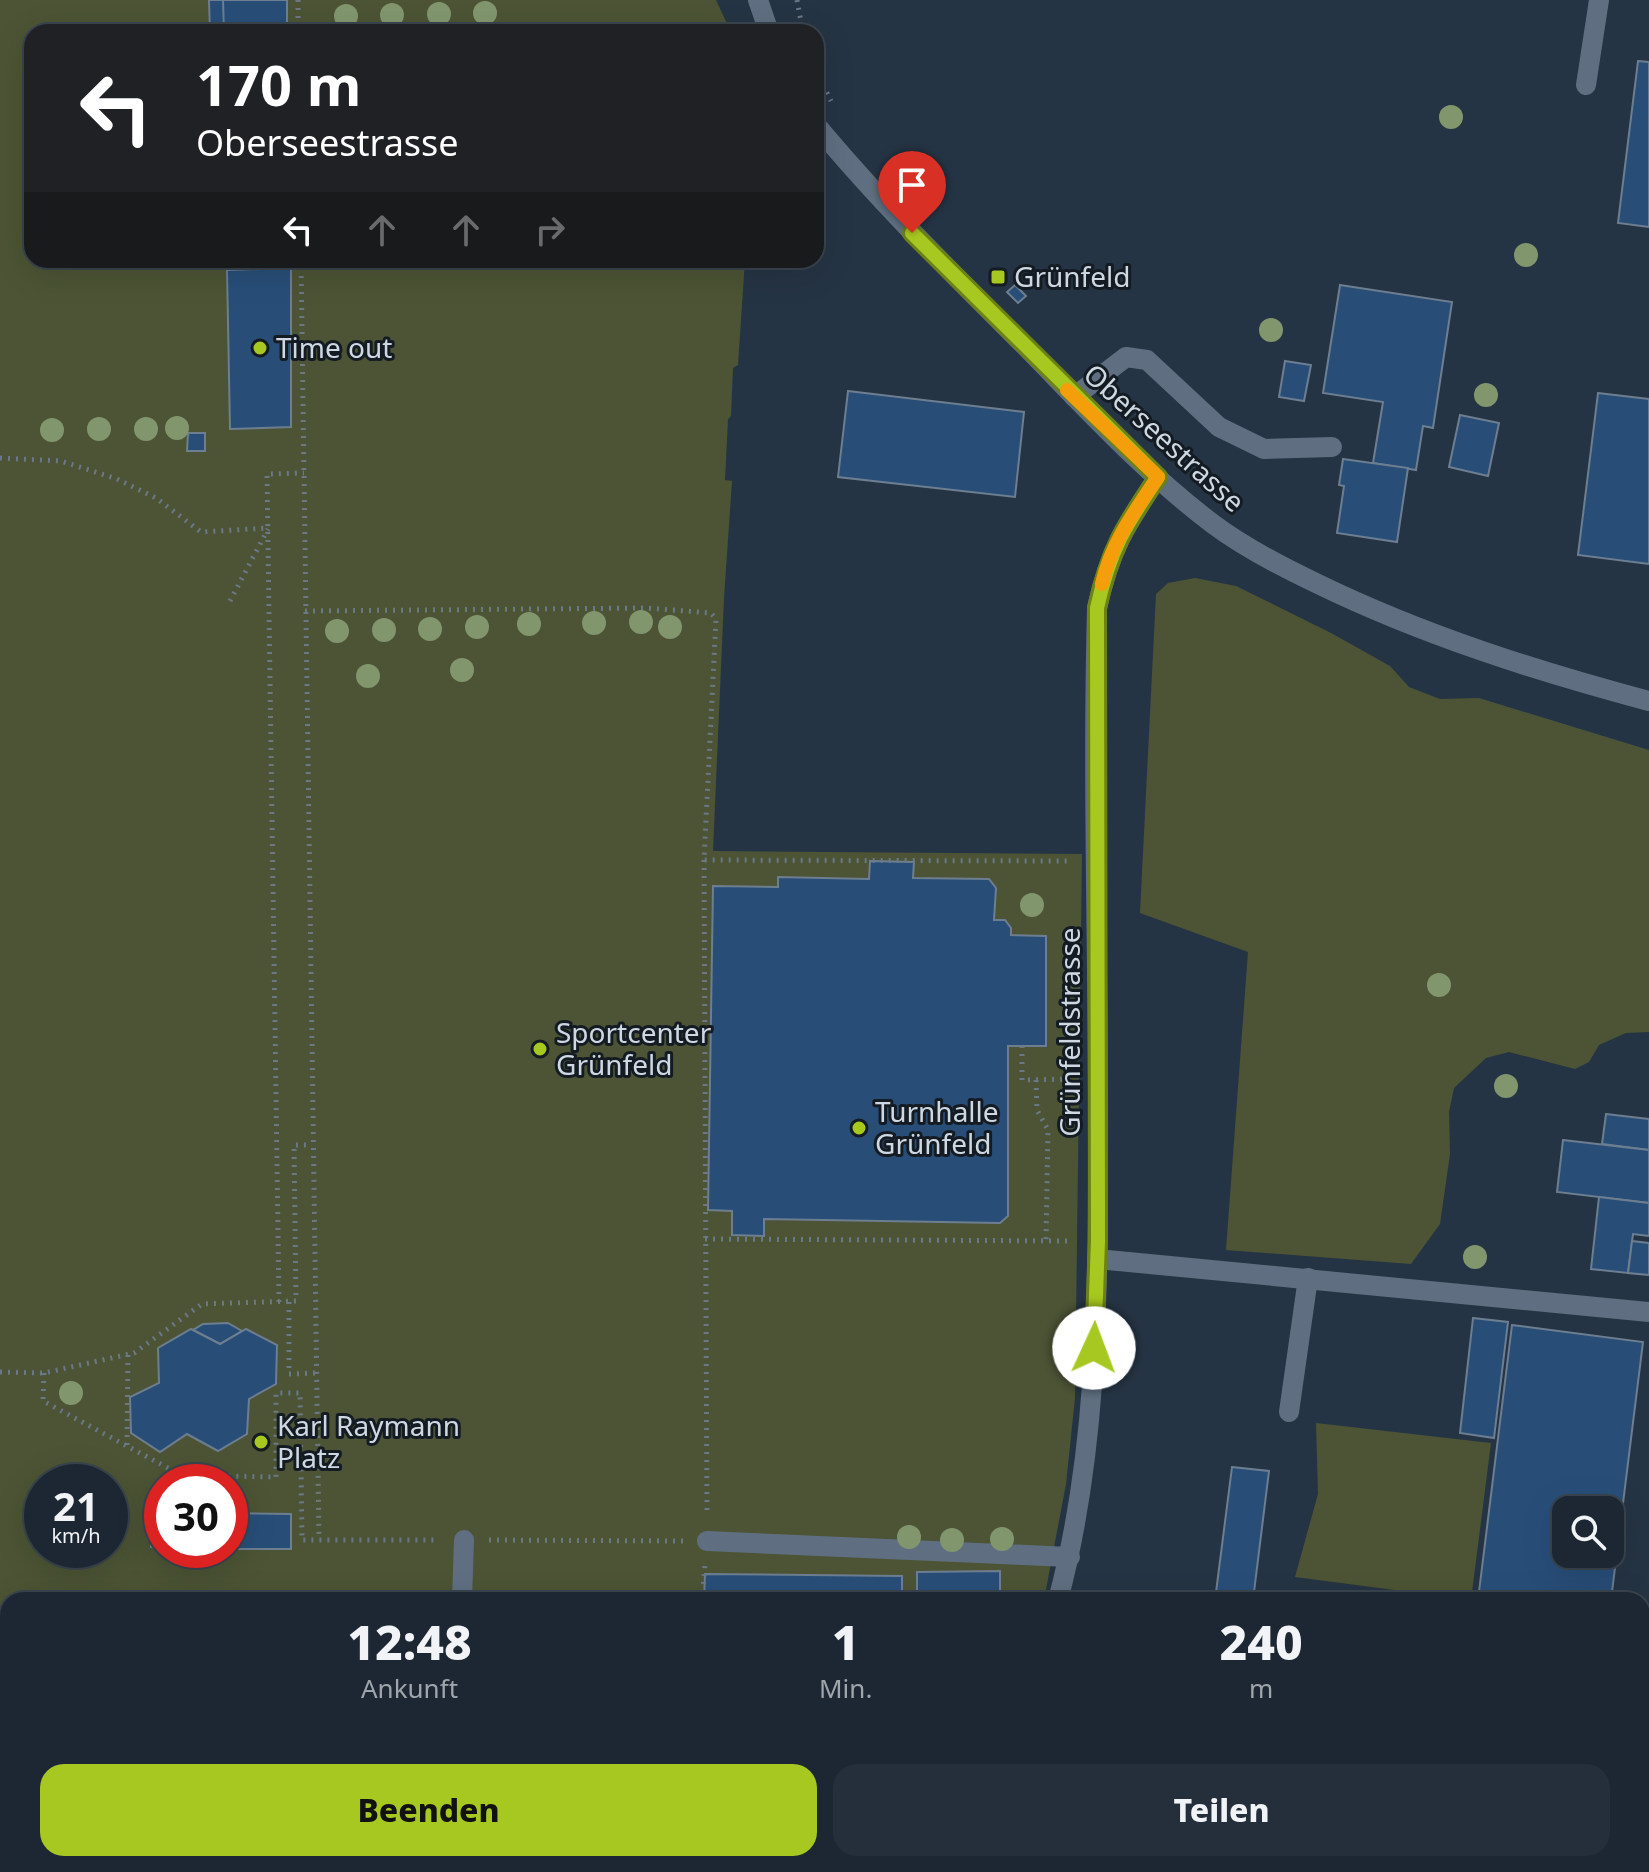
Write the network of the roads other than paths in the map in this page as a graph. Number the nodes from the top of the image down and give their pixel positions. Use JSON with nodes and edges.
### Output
{"nodes":[{"id":1,"x":758,"y":0,"type":"edge"},
{"id":2,"x":1599,"y":0,"type":"edge"},
{"id":3,"x":766,"y":24,"type":"edge"},
{"id":4,"x":1586,"y":85,"type":"dead end"},
{"id":5,"x":824,"y":135,"type":"edge"},
{"id":6,"x":1074,"y":397,"type":"junction"},
{"id":7,"x":1332,"y":447,"type":"dead end"},
{"id":8,"x":1158,"y":477,"type":"junction"},
{"id":9,"x":1649,"y":701,"type":"edge"},
{"id":10,"x":1098,"y":1250,"type":"junction"},
{"id":11,"x":1308,"y":1278,"type":"junction"},
{"id":12,"x":1649,"y":1312,"type":"edge"},
{"id":13,"x":1289,"y":1412,"type":"dead end"},
{"id":14,"x":464,"y":1540,"type":"road end"},
{"id":15,"x":707,"y":1541,"type":"road end"},
{"id":16,"x":1070,"y":1557,"type":"junction"},
{"id":17,"x":462,"y":1592,"type":"edge"},
{"id":18,"x":1060,"y":1592,"type":"edge"}],
"edges":[{"from":1,"to":3,"type":"street"},
{"from":2,"to":4,"type":"street"},
{"from":5,"to":6,"type":"street","name":"Oberseestrasse"},
{"from":6,"to":7,"type":"street"},
{"from":6,"to":8,"type":"street","name":"Oberseestrasse"},
{"from":8,"to":9,"type":"street","name":"Oberseestrasse"},
{"from":8,"to":10,"type":"street","name":"Grünfeldstrasse"},
{"from":10,"to":11,"type":"street"},
{"from":10,"to":16,"type":"street","name":"Grünfeldstrasse"},
{"from":11,"to":12,"type":"street"},
{"from":11,"to":13,"type":"street"},
{"from":14,"to":17,"type":"street"},
{"from":15,"to":16,"type":"street"},
{"from":16,"to":18,"type":"street","name":"Grünfeldstrasse"}]}
